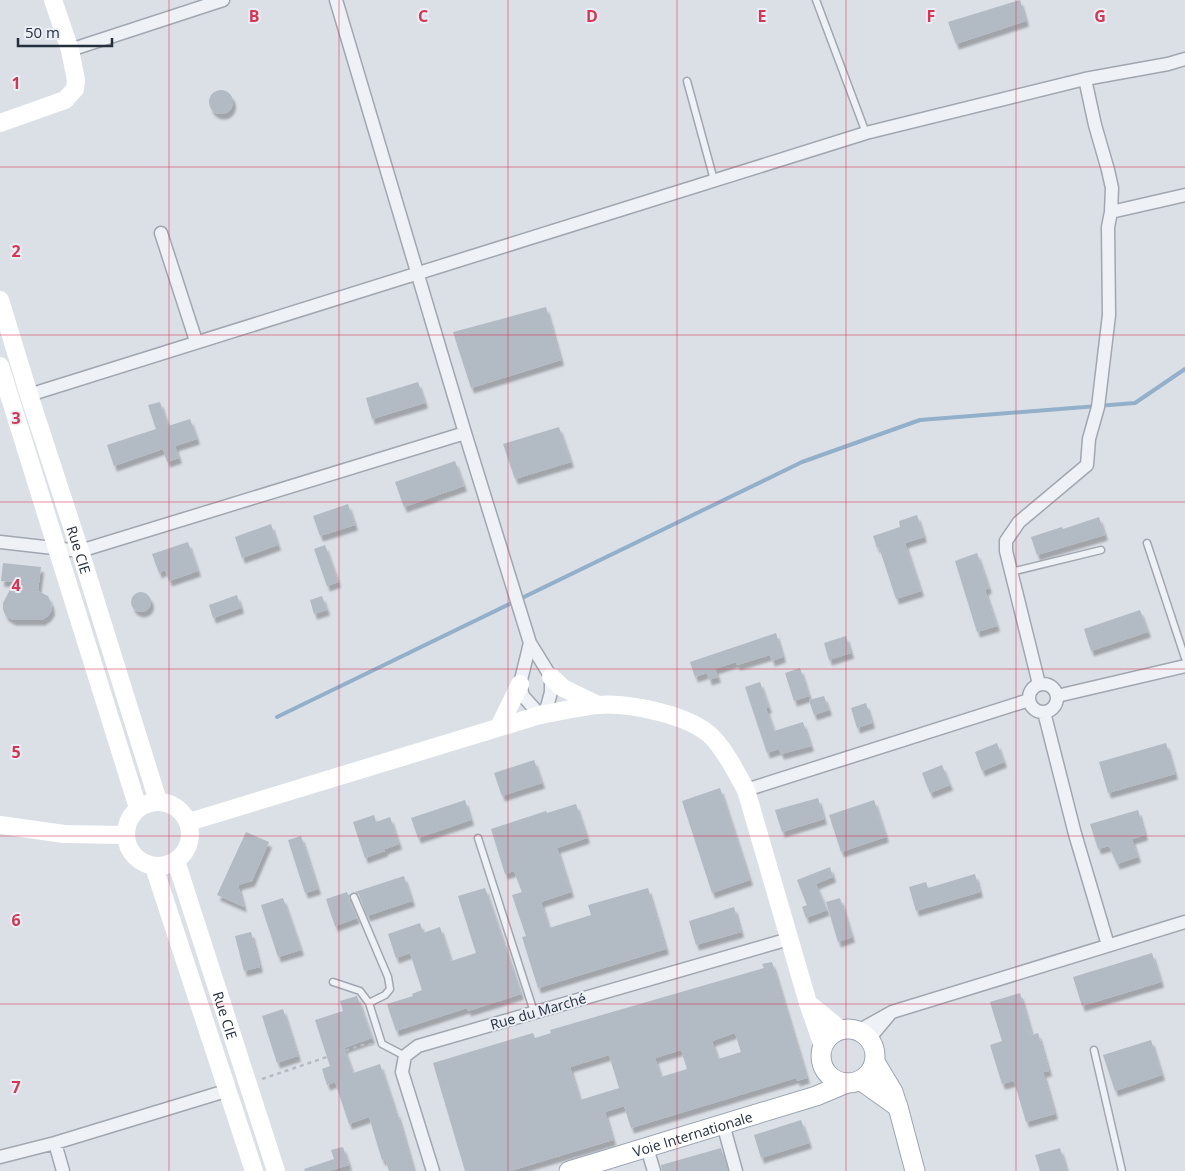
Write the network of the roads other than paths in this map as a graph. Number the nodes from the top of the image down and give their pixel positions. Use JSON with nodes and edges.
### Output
{"nodes":[{"id":1,"x":53,"y":0,"type":"edge"},
{"id":2,"x":223,"y":0,"type":"edge"},
{"id":3,"x":336,"y":0,"type":"edge"},
{"id":4,"x":816,"y":0,"type":"edge"},
{"id":5,"x":70,"y":50,"type":"junction"},
{"id":6,"x":1185,"y":59,"type":"edge"},
{"id":7,"x":1085,"y":79,"type":"junction"},
{"id":8,"x":687,"y":81,"type":"dead end"},
{"id":9,"x":0,"y":122,"type":"edge"},
{"id":10,"x":866,"y":133,"type":"junction"},
{"id":11,"x":714,"y":180,"type":"junction"},
{"id":12,"x":1185,"y":195,"type":"edge"},
{"id":13,"x":1112,"y":212,"type":"junction"},
{"id":14,"x":161,"y":234,"type":"dead end"},
{"id":15,"x":416,"y":273,"type":"junction"},
{"id":16,"x":0,"y":300,"type":"edge"},
{"id":17,"x":6,"y":336,"type":"edge"},
{"id":18,"x":196,"y":341,"type":"junction"},
{"id":19,"x":0,"y":366,"type":"edge"},
{"id":20,"x":28,"y":395,"type":"junction"},
{"id":21,"x":465,"y":433,"type":"junction"},
{"id":22,"x":0,"y":542,"type":"edge"},
{"id":23,"x":1147,"y":543,"type":"dead end"},
{"id":24,"x":57,"y":550,"type":"junction"},
{"id":25,"x":1101,"y":550,"type":"dead end"},
{"id":26,"x":80,"y":551,"type":"junction"},
{"id":27,"x":1011,"y":572,"type":"junction"},
{"id":28,"x":530,"y":643,"type":"junction"},
{"id":29,"x":1185,"y":658,"type":"edge"},
{"id":30,"x":1185,"y":666,"type":"edge"},
{"id":31,"x":551,"y":677,"type":"junction"},
{"id":32,"x":520,"y":684,"type":"junction"},
{"id":33,"x":1039,"y":684,"type":"junction"},
{"id":34,"x":1057,"y":696,"type":"junction"},
{"id":35,"x":1029,"y":700,"type":"junction"},
{"id":36,"x":598,"y":705,"type":"junction"},
{"id":37,"x":1044,"y":712,"type":"junction"},
{"id":38,"x":540,"y":715,"type":"junction"},
{"id":39,"x":499,"y":727,"type":"junction"},
{"id":40,"x":746,"y":790,"type":"junction"},
{"id":41,"x":158,"y":802,"type":"junction"},
{"id":42,"x":138,"y":808,"type":"junction"},
{"id":43,"x":188,"y":822,"type":"junction"},
{"id":44,"x":0,"y":825,"type":"edge"},
{"id":45,"x":125,"y":835,"type":"junction"},
{"id":46,"x":478,"y":838,"type":"dead end"},
{"id":47,"x":176,"y":861,"type":"junction"},
{"id":48,"x":154,"y":867,"type":"junction"},
{"id":49,"x":354,"y":897,"type":"dead end"},
{"id":50,"x":1185,"y":922,"type":"edge"},
{"id":51,"x":789,"y":939,"type":"junction"},
{"id":52,"x":1108,"y":945,"type":"junction"},
{"id":53,"x":333,"y":982,"type":"dead end"},
{"id":54,"x":370,"y":1003,"type":"junction"},
{"id":55,"x":808,"y":1003,"type":"junction"},
{"id":56,"x":534,"y":1012,"type":"junction"},
{"id":57,"x":856,"y":1033,"type":"junction"},
{"id":58,"x":823,"y":1046,"type":"junction"},
{"id":59,"x":1094,"y":1050,"type":"dead end"},
{"id":60,"x":405,"y":1056,"type":"junction"},
{"id":61,"x":875,"y":1062,"type":"junction"},
{"id":62,"x":829,"y":1076,"type":"junction"},
{"id":63,"x":854,"y":1082,"type":"junction"},
{"id":64,"x":229,"y":1090,"type":"junction"},
{"id":65,"x":816,"y":1096,"type":"junction"},
{"id":66,"x":898,"y":1106,"type":"junction"},
{"id":67,"x":723,"y":1124,"type":"junction"},
{"id":68,"x":55,"y":1143,"type":"junction"},
{"id":69,"x":647,"y":1148,"type":"junction"},
{"id":70,"x":0,"y":1158,"type":"edge"},
{"id":71,"x":574,"y":1170,"type":"edge"},
{"id":72,"x":63,"y":1171,"type":"edge"},
{"id":73,"x":254,"y":1171,"type":"edge"},
{"id":74,"x":276,"y":1171,"type":"edge"},
{"id":75,"x":433,"y":1171,"type":"edge"},
{"id":76,"x":654,"y":1171,"type":"edge"},
{"id":77,"x":736,"y":1171,"type":"edge"},
{"id":78,"x":915,"y":1171,"type":"edge"},
{"id":79,"x":1122,"y":1171,"type":"edge"}],
"edges":[{"from":1,"to":5,"type":"street"},
{"from":2,"to":5,"type":"street"},
{"from":3,"to":15,"type":"street"},
{"from":4,"to":10,"type":"lane"},
{"from":5,"to":9,"type":"street"},
{"from":6,"to":7,"type":"street"},
{"from":7,"to":10,"type":"street"},
{"from":7,"to":13,"type":"street"},
{"from":8,"to":11,"type":"lane"},
{"from":10,"to":11,"type":"street"},
{"from":11,"to":15,"type":"street"},
{"from":12,"to":13,"type":"street"},
{"from":13,"to":27,"type":"street"},
{"from":14,"to":18,"type":"street"},
{"from":15,"to":18,"type":"street"},
{"from":15,"to":21,"type":"street"},
{"from":16,"to":17,"type":"street","name":"Rue CIE"},
{"from":17,"to":20,"type":"street","name":"Rue CIE"},
{"from":18,"to":20,"type":"street"},
{"from":19,"to":24,"type":"street","name":"Rue CIE"},
{"from":20,"to":26,"type":"street","name":"Rue CIE"},
{"from":21,"to":26,"type":"street"},
{"from":21,"to":28,"type":"street"},
{"from":22,"to":24,"type":"street"},
{"from":23,"to":29,"type":"lane"},
{"from":24,"to":26,"type":"street"},
{"from":24,"to":42,"type":"street","name":"Rue CIE"},
{"from":25,"to":27,"type":"lane"},
{"from":26,"to":41,"type":"street","name":"Rue CIE"},
{"from":27,"to":33,"type":"street"},
{"from":28,"to":31,"type":"street"},
{"from":28,"to":32,"type":"street"},
{"from":30,"to":34,"type":"street"},
{"from":31,"to":36,"type":"street"},
{"from":31,"to":38,"type":"street"},
{"from":32,"to":38,"type":"street"},
{"from":32,"to":39,"type":"street"},
{"from":33,"to":34,"type":"street"},
{"from":33,"to":35,"type":"street"},
{"from":34,"to":37,"type":"street"},
{"from":35,"to":37,"type":"street"},
{"from":35,"to":40,"type":"street"},
{"from":36,"to":38,"type":"street"},
{"from":36,"to":40,"type":"street"},
{"from":37,"to":52,"type":"street"},
{"from":38,"to":39,"type":"street"},
{"from":39,"to":43,"type":"street"},
{"from":40,"to":51,"type":"street"},
{"from":41,"to":42,"type":"street"},
{"from":41,"to":43,"type":"street"},
{"from":42,"to":45,"type":"street"},
{"from":43,"to":47,"type":"street"},
{"from":44,"to":45,"type":"street"},
{"from":45,"to":48,"type":"street"},
{"from":46,"to":56,"type":"lane"},
{"from":47,"to":48,"type":"street"},
{"from":47,"to":74,"type":"street","name":"Rue CIE"},
{"from":48,"to":64,"type":"street","name":"Rue CIE"},
{"from":49,"to":54,"type":"lane"},
{"from":50,"to":52,"type":"street"},
{"from":51,"to":55,"type":"street"},
{"from":51,"to":56,"type":"street","name":"Rue du Marché"},
{"from":52,"to":57,"type":"street"},
{"from":53,"to":54,"type":"lane"},
{"from":54,"to":60,"type":"lane"},
{"from":55,"to":57,"type":"street"},
{"from":55,"to":58,"type":"street"},
{"from":56,"to":60,"type":"street","name":"Rue du Marché"},
{"from":57,"to":58,"type":"main road"},
{"from":57,"to":61,"type":"main road"},
{"from":58,"to":62,"type":"main road"},
{"from":59,"to":79,"type":"lane"},
{"from":60,"to":75,"type":"street"},
{"from":61,"to":63,"type":"main road"},
{"from":61,"to":66,"type":"main road"},
{"from":62,"to":63,"type":"main road"},
{"from":62,"to":65,"type":"main road"},
{"from":63,"to":65,"type":"main road","name":"Voie Internationale"},
{"from":63,"to":66,"type":"main road"},
{"from":64,"to":68,"type":"street"},
{"from":64,"to":73,"type":"street","name":"Rue CIE"},
{"from":65,"to":67,"type":"main road","name":"Voie Internationale"},
{"from":66,"to":78,"type":"main road"},
{"from":67,"to":69,"type":"main road","name":"Voie Internationale"},
{"from":67,"to":77,"type":"street"},
{"from":68,"to":70,"type":"street"},
{"from":68,"to":72,"type":"street"},
{"from":69,"to":71,"type":"main road","name":"Voie Internationale"},
{"from":69,"to":76,"type":"street"}]}
